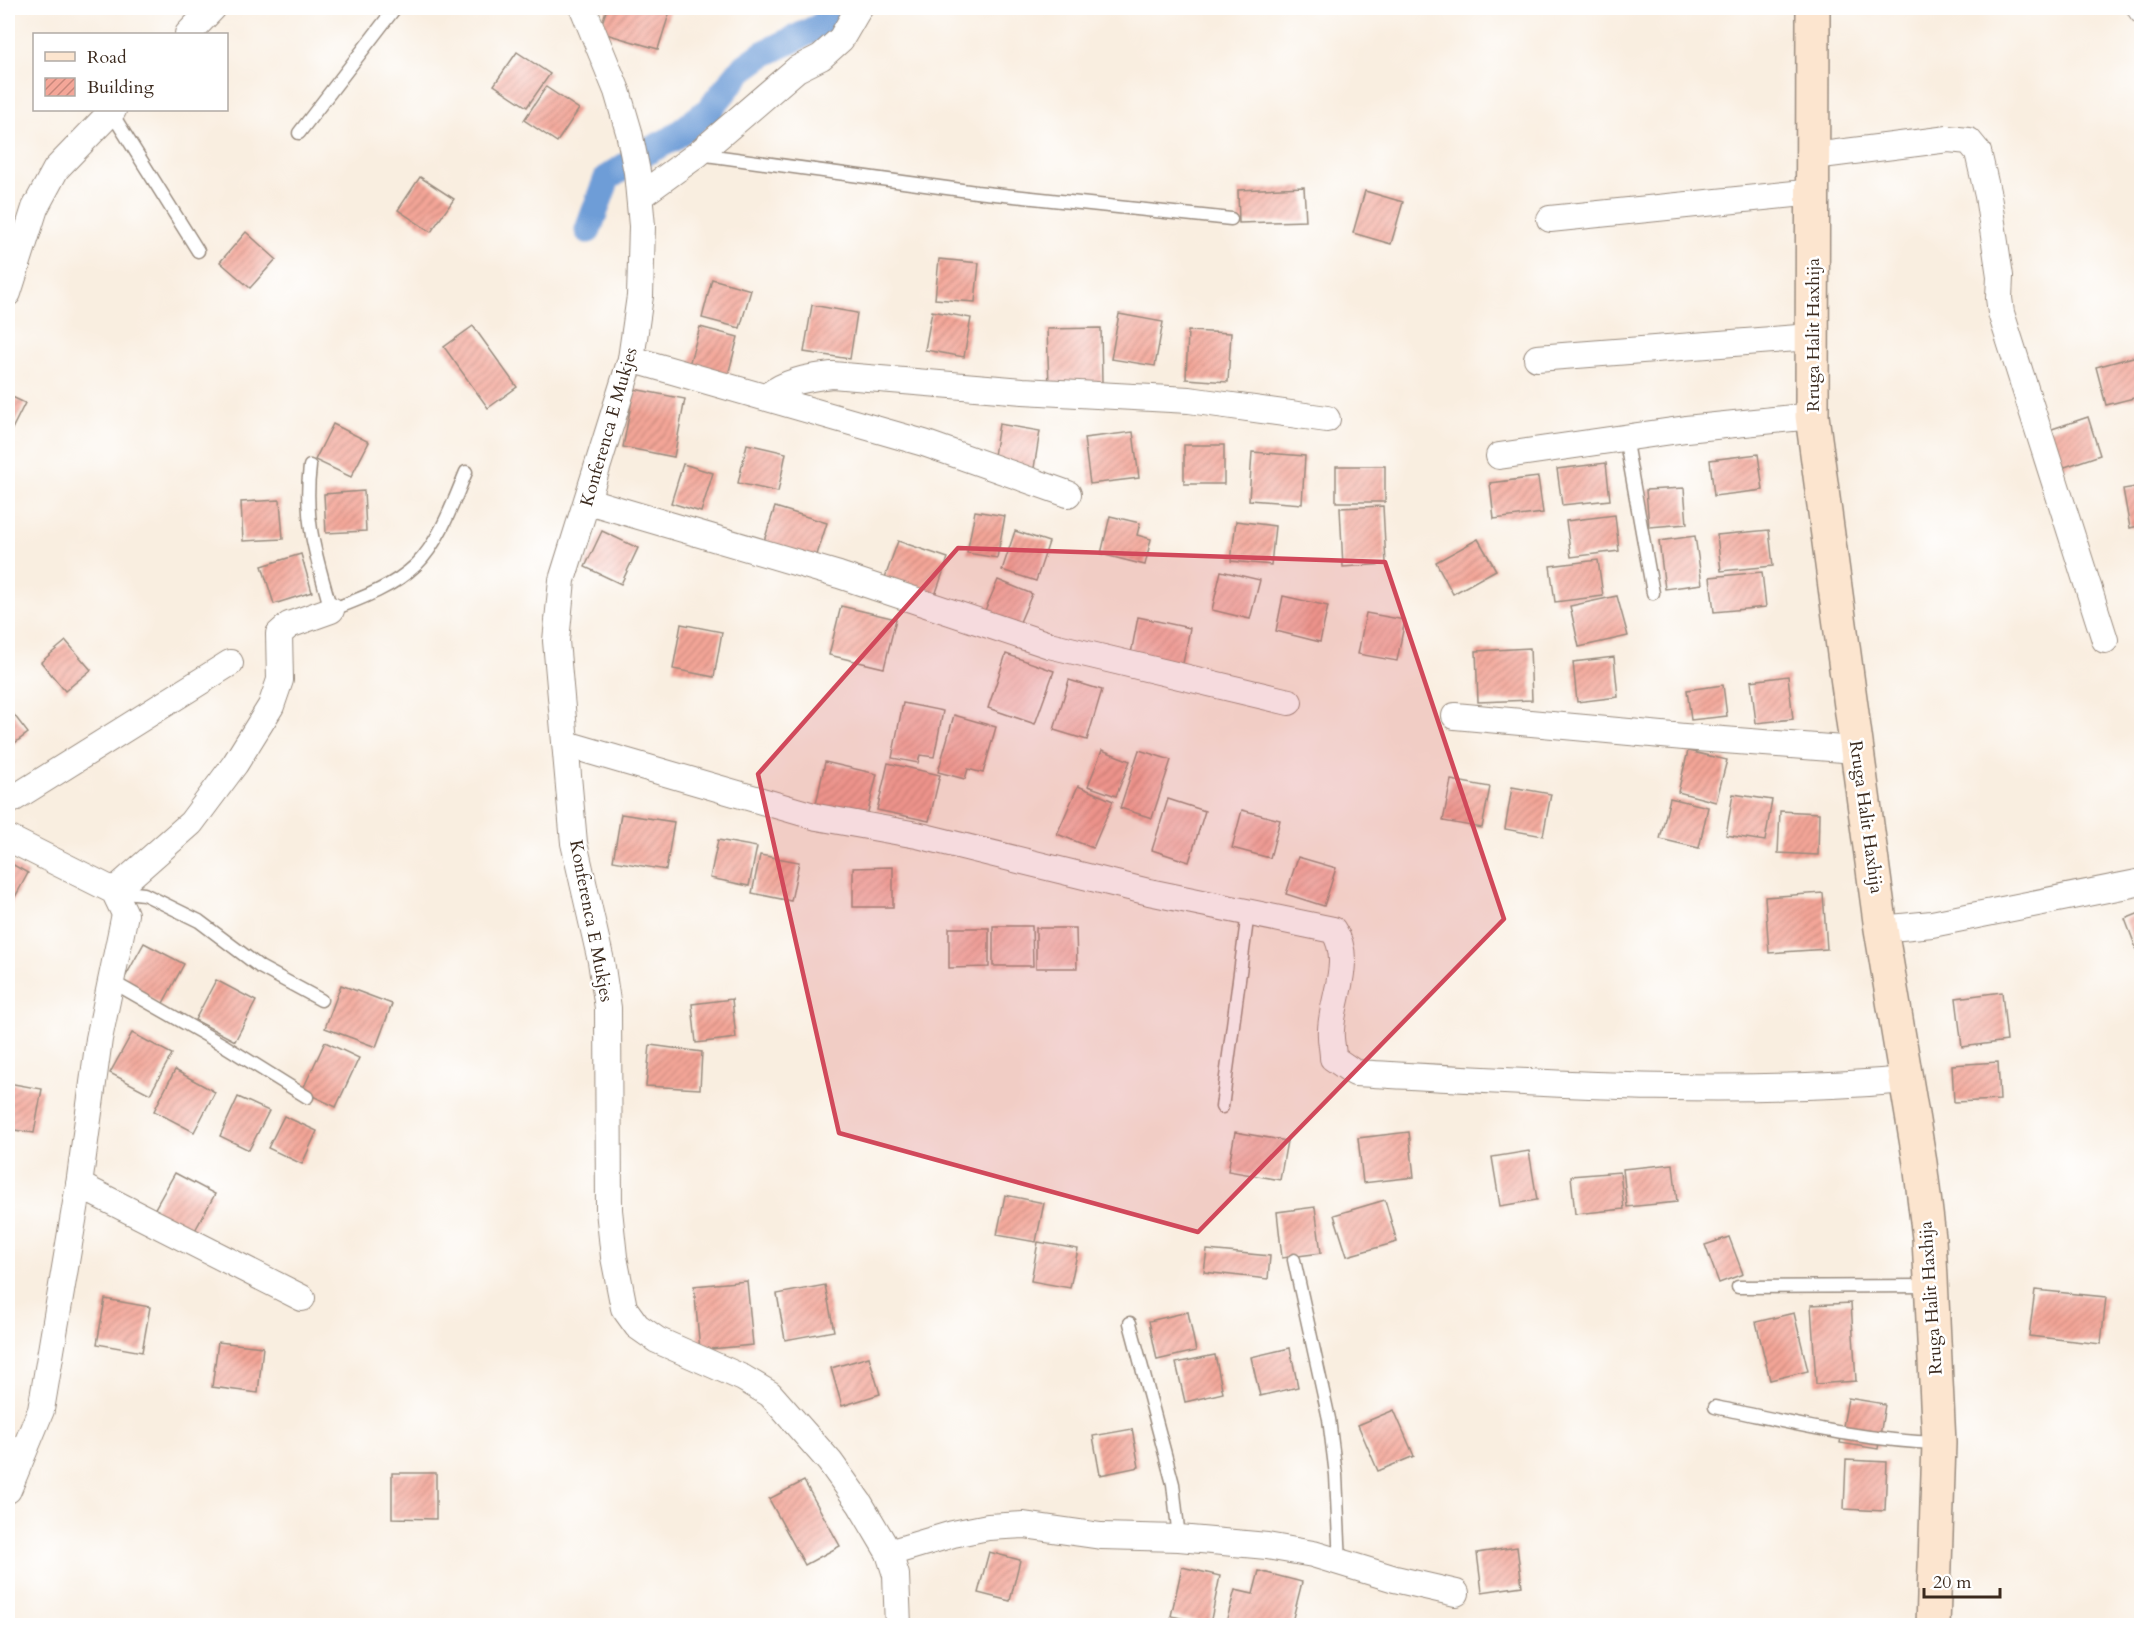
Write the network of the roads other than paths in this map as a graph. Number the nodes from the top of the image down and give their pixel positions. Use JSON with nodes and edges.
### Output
{"nodes":[{"id":1,"x":213,"y":8,"type":"edge"},
{"id":2,"x":395,"y":8,"type":"edge"},
{"id":3,"x":583,"y":8,"type":"edge"},
{"id":4,"x":859,"y":8,"type":"edge"},
{"id":5,"x":1813,"y":8,"type":"edge"},
{"id":6,"x":190,"y":33,"type":"edge"},
{"id":7,"x":112,"y":111,"type":"edge"},
{"id":8,"x":299,"y":133,"type":"dead end"},
{"id":9,"x":698,"y":154,"type":"junction"},
{"id":10,"x":1814,"y":156,"type":"junction"},
{"id":11,"x":639,"y":184,"type":"junction"},
{"id":12,"x":1814,"y":192,"type":"junction"},
{"id":13,"x":1231,"y":219,"type":"dead end"},
{"id":14,"x":1550,"y":219,"type":"dead end"},
{"id":15,"x":198,"y":251,"type":"dead end"},
{"id":16,"x":8,"y":293,"type":"edge"},
{"id":17,"x":1811,"y":337,"type":"junction"},
{"id":18,"x":1537,"y":358,"type":"dead end"},
{"id":19,"x":631,"y":359,"type":"junction"},
{"id":20,"x":766,"y":397,"type":"junction"},
{"id":21,"x":1812,"y":416,"type":"junction"},
{"id":22,"x":1327,"y":419,"type":"dead end"},
{"id":23,"x":1625,"y":436,"type":"junction"},
{"id":24,"x":1499,"y":456,"type":"dead end"},
{"id":25,"x":310,"y":466,"type":"dead end"},
{"id":26,"x":466,"y":472,"type":"dead end"},
{"id":27,"x":1068,"y":494,"type":"dead end"},
{"id":28,"x":588,"y":501,"type":"junction"},
{"id":29,"x":1653,"y":592,"type":"dead end"},
{"id":30,"x":330,"y":610,"type":"junction"},
{"id":31,"x":2104,"y":640,"type":"dead end"},
{"id":32,"x":230,"y":663,"type":"dead end"},
{"id":33,"x":1289,"y":702,"type":"dead end"},
{"id":34,"x":1455,"y":716,"type":"dead end"},
{"id":35,"x":566,"y":744,"type":"junction"},
{"id":36,"x":1856,"y":750,"type":"junction"},
{"id":37,"x":8,"y":802,"type":"edge"},
{"id":38,"x":8,"y":838,"type":"edge"},
{"id":39,"x":2142,"y":882,"type":"edge"},
{"id":40,"x":114,"y":891,"type":"junction"},
{"id":41,"x":1248,"y":913,"type":"junction"},
{"id":42,"x":1881,"y":929,"type":"junction"},
{"id":43,"x":111,"y":981,"type":"junction"},
{"id":44,"x":321,"y":1000,"type":"dead end"},
{"id":45,"x":1907,"y":1080,"type":"junction"},
{"id":46,"x":307,"y":1097,"type":"dead end"},
{"id":47,"x":1222,"y":1107,"type":"dead end"},
{"id":48,"x":79,"y":1185,"type":"junction"},
{"id":49,"x":1294,"y":1260,"type":"dead end"},
{"id":50,"x":1931,"y":1286,"type":"junction"},
{"id":51,"x":1738,"y":1287,"type":"dead end"},
{"id":52,"x":302,"y":1298,"type":"dead end"},
{"id":53,"x":1130,"y":1323,"type":"dead end"},
{"id":54,"x":1715,"y":1407,"type":"dead end"},
{"id":55,"x":1939,"y":1443,"type":"junction"},
{"id":56,"x":8,"y":1490,"type":"edge"},
{"id":57,"x":1179,"y":1538,"type":"junction"},
{"id":58,"x":889,"y":1553,"type":"junction"},
{"id":59,"x":1340,"y":1564,"type":"junction"},
{"id":60,"x":1456,"y":1593,"type":"dead end"},
{"id":61,"x":898,"y":1626,"type":"edge"},
{"id":62,"x":1933,"y":1626,"type":"edge"}],
"edges":[{"from":1,"to":6,"type":"street"},
{"from":2,"to":8,"type":"lane"},
{"from":3,"to":11,"type":"street","name":"Konferenca E Mukjes"},
{"from":4,"to":9,"type":"street"},
{"from":5,"to":10,"type":"street","name":"Rruga Halit Haxhija"},
{"from":7,"to":15,"type":"lane"},
{"from":7,"to":16,"type":"street"},
{"from":9,"to":11,"type":"street"},
{"from":9,"to":13,"type":"lane"},
{"from":10,"to":12,"type":"street","name":"Rruga Halit Haxhija"},
{"from":10,"to":31,"type":"street"},
{"from":11,"to":19,"type":"street","name":"Konferenca E Mukjes"},
{"from":12,"to":14,"type":"street"},
{"from":12,"to":17,"type":"street","name":"Rruga Halit Haxhija"},
{"from":17,"to":18,"type":"street"},
{"from":17,"to":21,"type":"street","name":"Rruga Halit Haxhija"},
{"from":19,"to":20,"type":"street"},
{"from":19,"to":28,"type":"street","name":"Konferenca E Mukjes"},
{"from":20,"to":22,"type":"street"},
{"from":20,"to":27,"type":"street"},
{"from":21,"to":23,"type":"street"},
{"from":21,"to":36,"type":"street","name":"Rruga Halit Haxhija"},
{"from":23,"to":24,"type":"street"},
{"from":23,"to":29,"type":"lane"},
{"from":25,"to":30,"type":"lane"},
{"from":26,"to":30,"type":"lane"},
{"from":28,"to":33,"type":"street"},
{"from":28,"to":35,"type":"street","name":"Konferenca E Mukjes"},
{"from":30,"to":40,"type":"street"},
{"from":32,"to":37,"type":"street"},
{"from":34,"to":36,"type":"street"},
{"from":35,"to":41,"type":"street"},
{"from":35,"to":58,"type":"street","name":"Konferenca E Mukjes"},
{"from":36,"to":42,"type":"street","name":"Rruga Halit Haxhija"},
{"from":38,"to":40,"type":"street"},
{"from":39,"to":42,"type":"street"},
{"from":40,"to":43,"type":"street"},
{"from":40,"to":44,"type":"lane"},
{"from":41,"to":45,"type":"street"},
{"from":41,"to":47,"type":"lane"},
{"from":42,"to":45,"type":"street","name":"Rruga Halit Haxhija"},
{"from":43,"to":46,"type":"lane"},
{"from":43,"to":48,"type":"street"},
{"from":45,"to":50,"type":"street","name":"Rruga Halit Haxhija"},
{"from":48,"to":52,"type":"street"},
{"from":48,"to":56,"type":"street"},
{"from":49,"to":59,"type":"lane"},
{"from":50,"to":51,"type":"lane"},
{"from":50,"to":55,"type":"street","name":"Rruga Halit Haxhija"},
{"from":53,"to":57,"type":"lane"},
{"from":54,"to":55,"type":"lane"},
{"from":55,"to":62,"type":"street","name":"Rruga Halit Haxhija"},
{"from":57,"to":58,"type":"street"},
{"from":57,"to":59,"type":"street"},
{"from":58,"to":61,"type":"street","name":"Konferenca E Mukjes"},
{"from":59,"to":60,"type":"street"}]}
